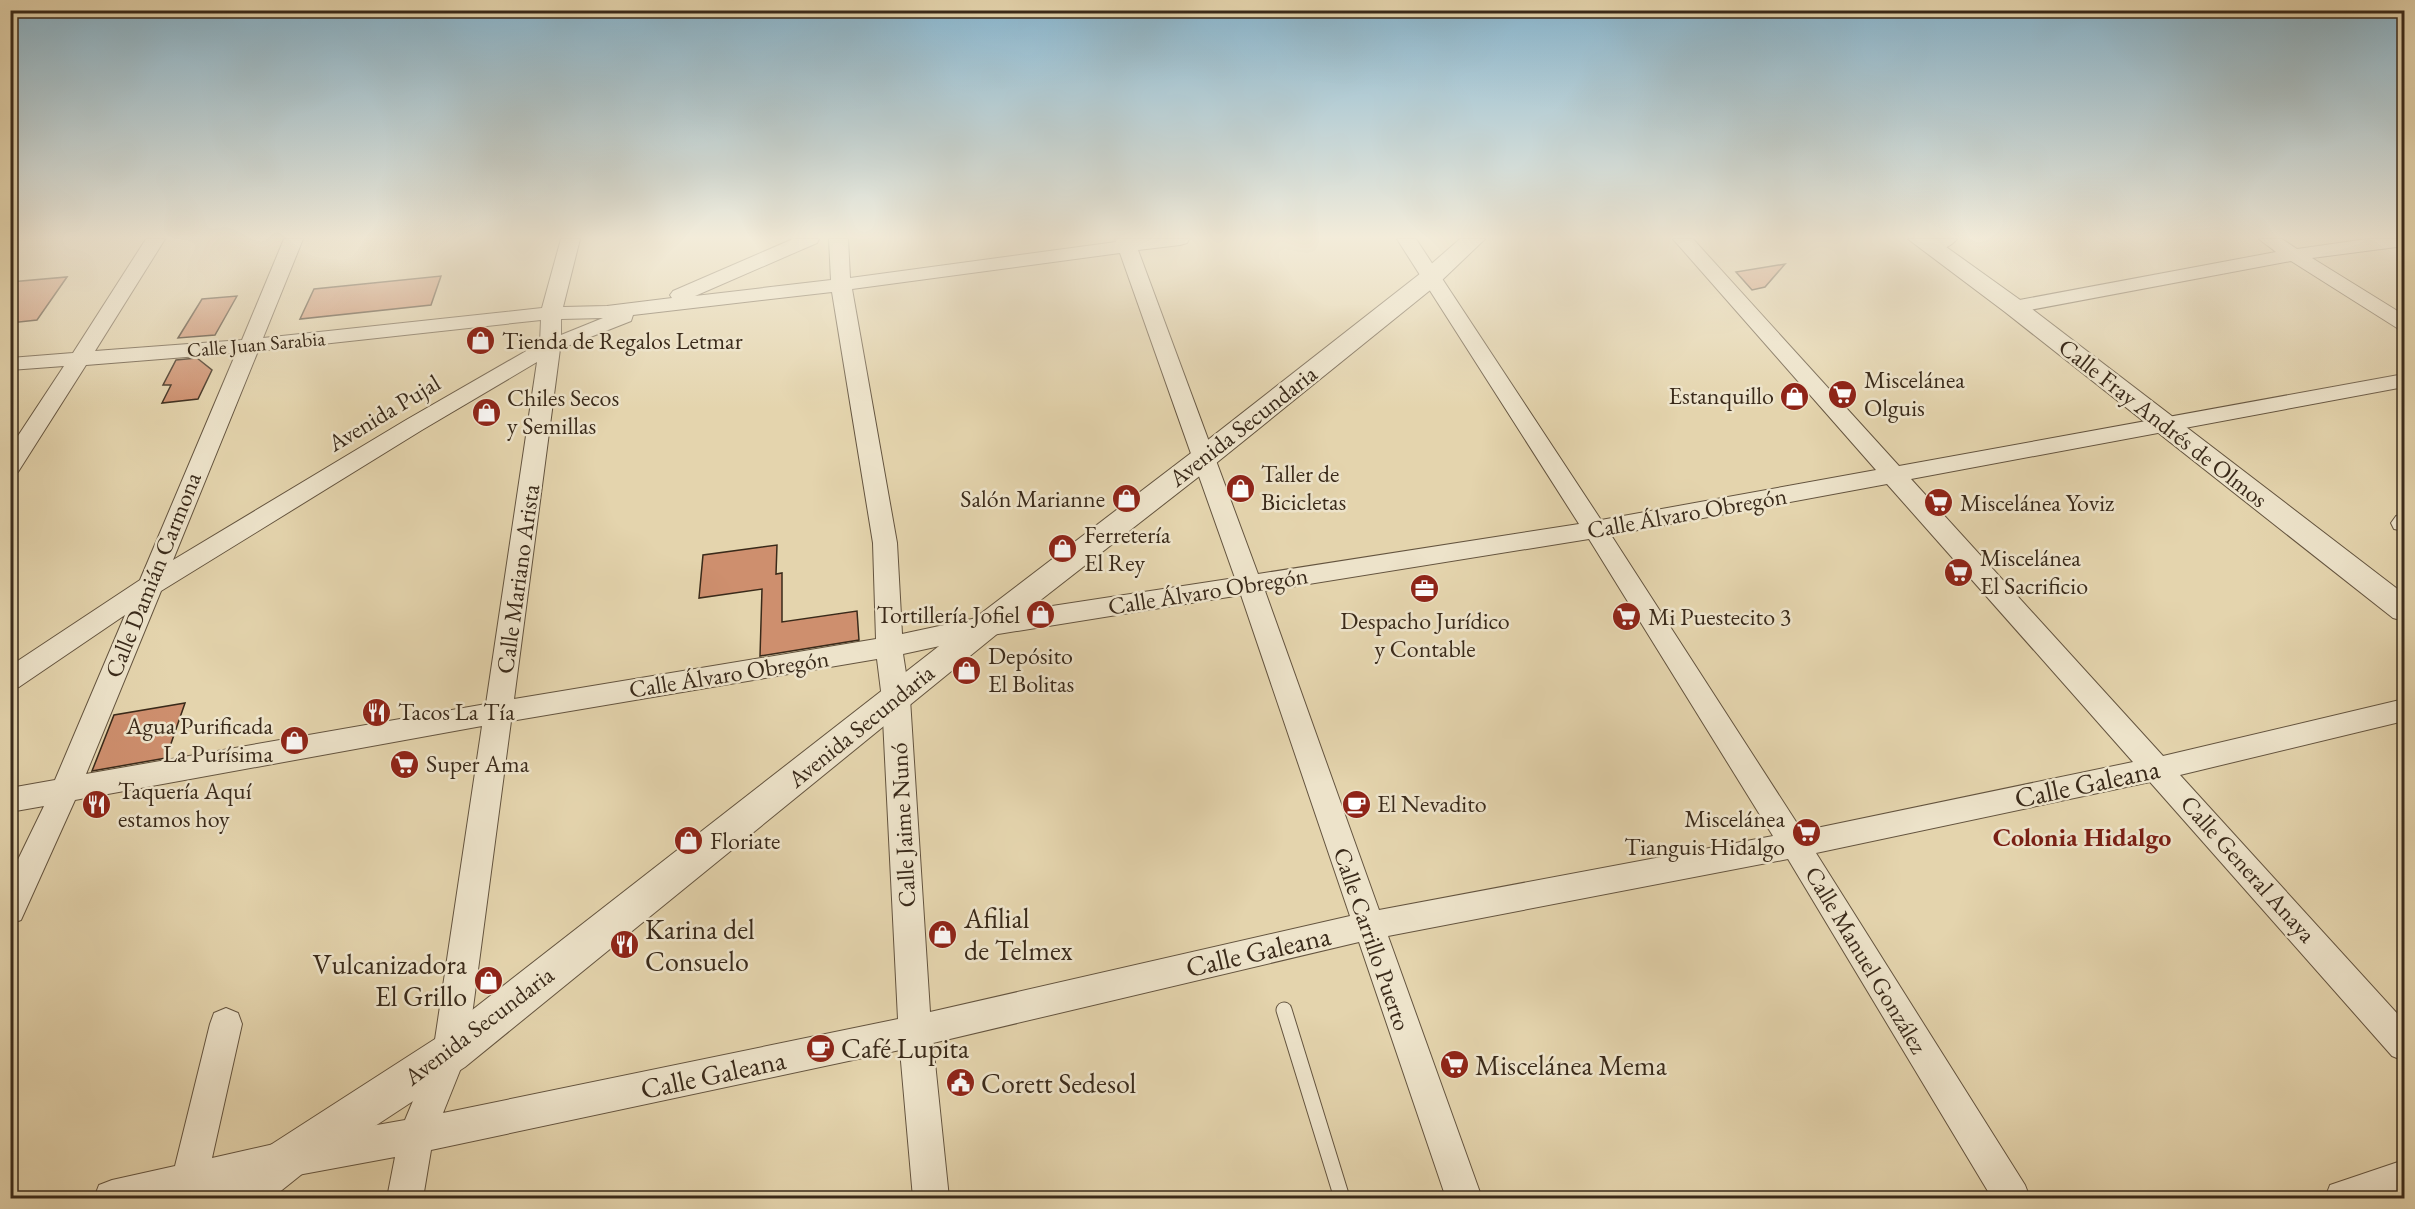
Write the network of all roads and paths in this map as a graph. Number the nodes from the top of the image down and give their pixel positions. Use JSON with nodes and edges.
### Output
{"nodes":[{"id":1,"x":120,"y":295,"type":"edge"},
{"id":2,"x":270,"y":295,"type":"edge"},
{"id":3,"x":556,"y":295,"type":"edge"},
{"id":4,"x":678,"y":295,"type":"edge"},
{"id":5,"x":748,"y":295,"type":"edge"},
{"id":6,"x":843,"y":295,"type":"edge"},
{"id":7,"x":1145,"y":295,"type":"edge"},
{"id":8,"x":1408,"y":295,"type":"edge"},
{"id":9,"x":1441,"y":295,"type":"edge"},
{"id":10,"x":1733,"y":295,"type":"edge"},
{"id":11,"x":1999,"y":295,"type":"edge"},
{"id":12,"x":2076,"y":295,"type":"edge"},
{"id":13,"x":2358,"y":295,"type":"edge"},
{"id":14,"x":653,"y":306,"type":"junction"},
{"id":15,"x":2014,"y":307,"type":"junction"},
{"id":16,"x":551,"y":313,"type":"junction"},
{"id":17,"x":2404,"y":324,"type":"edge"},
{"id":18,"x":248,"y":346,"type":"junction"},
{"id":19,"x":550,"y":346,"type":"junction"},
{"id":20,"x":80,"y":358,"type":"junction"},
{"id":21,"x":10,"y":364,"type":"edge"},
{"id":22,"x":2404,"y":380,"type":"edge"},
{"id":23,"x":2162,"y":424,"type":"junction"},
{"id":24,"x":1205,"y":457,"type":"junction"},
{"id":25,"x":10,"y":467,"type":"edge"},
{"id":26,"x":1895,"y":476,"type":"junction"},
{"id":27,"x":1595,"y":530,"type":"junction"},
{"id":28,"x":1249,"y":584,"type":"junction"},
{"id":29,"x":148,"y":587,"type":"junction"},
{"id":30,"x":2404,"y":610,"type":"edge"},
{"id":31,"x":986,"y":626,"type":"junction"},
{"id":32,"x":889,"y":647,"type":"junction"},
{"id":33,"x":10,"y":680,"type":"edge"},
{"id":34,"x":897,"y":699,"type":"junction"},
{"id":35,"x":2404,"y":711,"type":"edge"},
{"id":36,"x":500,"y":712,"type":"junction"},
{"id":37,"x":2159,"y":768,"type":"junction"},
{"id":38,"x":65,"y":791,"type":"junction"},
{"id":39,"x":10,"y":800,"type":"edge"},
{"id":40,"x":1795,"y":845,"type":"junction"},
{"id":41,"x":10,"y":910,"type":"edge"},
{"id":42,"x":1367,"y":926,"type":"junction"},
{"id":43,"x":1284,"y":1010,"type":"dead end"},
{"id":44,"x":226,"y":1024,"type":"dead end"},
{"id":45,"x":915,"y":1031,"type":"junction"},
{"id":46,"x":2404,"y":1045,"type":"edge"},
{"id":47,"x":450,"y":1053,"type":"junction"},
{"id":48,"x":416,"y":1136,"type":"junction"},
{"id":49,"x":287,"y":1159,"type":"junction"},
{"id":50,"x":2404,"y":1178,"type":"edge"},
{"id":51,"x":189,"y":1181,"type":"junction"},
{"id":52,"x":112,"y":1198,"type":"edge"},
{"id":53,"x":237,"y":1198,"type":"edge"},
{"id":54,"x":405,"y":1198,"type":"edge"},
{"id":55,"x":931,"y":1198,"type":"edge"},
{"id":56,"x":1342,"y":1198,"type":"edge"},
{"id":57,"x":1464,"y":1198,"type":"edge"},
{"id":58,"x":2012,"y":1198,"type":"edge"},
{"id":59,"x":2343,"y":1198,"type":"edge"}],
"edges":[{"from":1,"to":20,"type":"street"},
{"from":2,"to":18,"type":"street","name":"Calle Damián Carmona"},
{"from":3,"to":16,"type":"street","name":"Calle Mariano Arista"},
{"from":4,"to":14,"type":"street","name":"Avenida Pujal"},
{"from":5,"to":14,"type":"street","name":"Calle Juan Sarabia"},
{"from":6,"to":32,"type":"street","name":"Calle Jaime Nunó"},
{"from":7,"to":24,"type":"street","name":"Calle Carrillo Puerto"},
{"from":8,"to":24,"type":"street","name":"Avenida Secundaria"},
{"from":9,"to":27,"type":"street","name":"Calle Manuel González"},
{"from":10,"to":26,"type":"street","name":"Calle General Anaya"},
{"from":11,"to":15,"type":"street","name":"Calle Fray Andrés de Olmos"},
{"from":12,"to":15,"type":"street"},
{"from":13,"to":17,"type":"street"},
{"from":14,"to":16,"type":"street","name":"Calle Juan Sarabia"},
{"from":14,"to":19,"type":"street","name":"Avenida Pujal"},
{"from":15,"to":23,"type":"street","name":"Calle Fray Andrés de Olmos"},
{"from":16,"to":18,"type":"street","name":"Calle Juan Sarabia"},
{"from":16,"to":19,"type":"street","name":"Calle Mariano Arista"},
{"from":18,"to":20,"type":"street","name":"Calle Juan Sarabia"},
{"from":18,"to":29,"type":"street","name":"Calle Damián Carmona"},
{"from":19,"to":29,"type":"street","name":"Avenida Pujal"},
{"from":19,"to":36,"type":"street","name":"Calle Mariano Arista"},
{"from":20,"to":21,"type":"street","name":"Calle Juan Sarabia"},
{"from":20,"to":25,"type":"street"},
{"from":22,"to":23,"type":"street","name":"Calle Álvaro Obregón"},
{"from":23,"to":26,"type":"street","name":"Calle Álvaro Obregón"},
{"from":23,"to":30,"type":"street","name":"Calle Fray Andrés de Olmos"},
{"from":24,"to":28,"type":"street","name":"Calle Carrillo Puerto"},
{"from":24,"to":31,"type":"street","name":"Avenida Secundaria"},
{"from":26,"to":27,"type":"street","name":"Calle Álvaro Obregón"},
{"from":26,"to":37,"type":"street","name":"Calle General Anaya"},
{"from":27,"to":28,"type":"street","name":"Calle Álvaro Obregón"},
{"from":27,"to":40,"type":"street","name":"Calle Manuel González"},
{"from":28,"to":31,"type":"street","name":"Calle Álvaro Obregón"},
{"from":28,"to":42,"type":"street","name":"Calle Carrillo Puerto"},
{"from":29,"to":33,"type":"street","name":"Avenida Pujal"},
{"from":29,"to":38,"type":"street","name":"Calle Damián Carmona"},
{"from":31,"to":32,"type":"street","name":"Calle Álvaro Obregón"},
{"from":31,"to":34,"type":"street","name":"Avenida Secundaria"},
{"from":32,"to":34,"type":"street","name":"Calle Jaime Nunó"},
{"from":32,"to":36,"type":"street","name":"Calle Álvaro Obregón"},
{"from":34,"to":45,"type":"street","name":"Calle Jaime Nunó"},
{"from":34,"to":47,"type":"street","name":"Avenida Secundaria"},
{"from":35,"to":37,"type":"street","name":"Calle Galeana"},
{"from":36,"to":38,"type":"street","name":"Calle Álvaro Obregón"},
{"from":36,"to":47,"type":"street","name":"Calle Mariano Arista"},
{"from":37,"to":40,"type":"street","name":"Calle Galeana"},
{"from":37,"to":46,"type":"street","name":"Calle General Anaya"},
{"from":38,"to":39,"type":"street","name":"Calle Álvaro Obregón"},
{"from":38,"to":41,"type":"street","name":"Calle Damián Carmona"},
{"from":40,"to":42,"type":"street","name":"Calle Galeana"},
{"from":40,"to":58,"type":"street","name":"Calle Manuel González"},
{"from":42,"to":45,"type":"street","name":"Calle Galeana"},
{"from":42,"to":57,"type":"street","name":"Calle Carrillo Puerto"},
{"from":43,"to":56,"type":"lane"},
{"from":44,"to":51,"type":"street"},
{"from":45,"to":48,"type":"street","name":"Calle Galeana"},
{"from":45,"to":55,"type":"street","name":"Calle Jaime Nunó"},
{"from":47,"to":48,"type":"street","name":"Calle Mariano Arista"},
{"from":47,"to":49,"type":"street","name":"Avenida Secundaria"},
{"from":48,"to":49,"type":"street","name":"Calle Galeana"},
{"from":48,"to":54,"type":"street","name":"Calle Mariano Arista"},
{"from":49,"to":51,"type":"street","name":"Calle Galeana"},
{"from":49,"to":53,"type":"street","name":"Avenida Secundaria"},
{"from":50,"to":59,"type":"street"},
{"from":51,"to":52,"type":"street","name":"Calle Galeana"}]}
